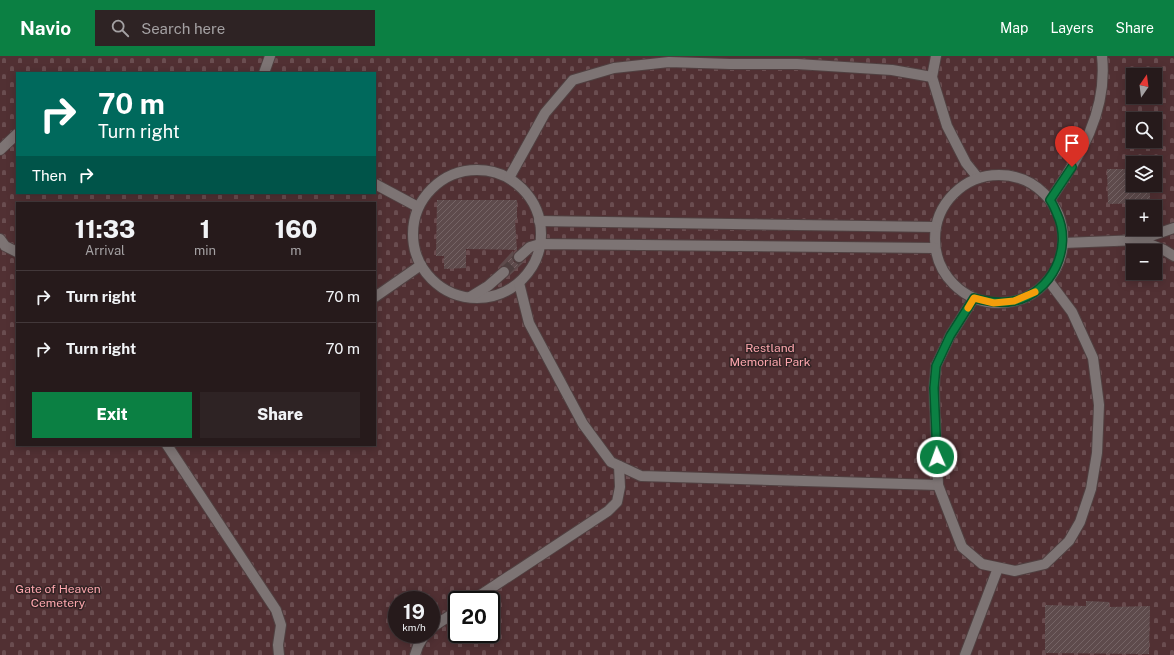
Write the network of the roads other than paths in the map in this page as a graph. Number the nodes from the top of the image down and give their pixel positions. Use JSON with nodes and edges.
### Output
{"nodes":[{"id":1,"x":270,"y":56,"type":"edge"},
{"id":2,"x":936,"y":56,"type":"edge"},
{"id":3,"x":1102,"y":56,"type":"edge"},
{"id":4,"x":671,"y":59,"type":"edge"},
{"id":5,"x":264,"y":72,"type":"edge"},
{"id":6,"x":932,"y":77,"type":"junction"},
{"id":7,"x":16,"y":135,"type":"edge"},
{"id":8,"x":0,"y":150,"type":"edge"},
{"id":9,"x":509,"y":178,"type":"junction"},
{"id":10,"x":978,"y":178,"type":"junction"},
{"id":11,"x":376,"y":185,"type":"edge"},
{"id":12,"x":1050,"y":200,"type":"junction"},
{"id":13,"x":418,"y":207,"type":"junction"},
{"id":14,"x":539,"y":221,"type":"junction"},
{"id":15,"x":935,"y":227,"type":"junction"},
{"id":16,"x":1174,"y":228,"type":"edge"},
{"id":17,"x":0,"y":240,"type":"edge"},
{"id":18,"x":1138,"y":240,"type":"junction"},
{"id":19,"x":1063,"y":243,"type":"junction"},
{"id":20,"x":540,"y":244,"type":"junction"},
{"id":21,"x":935,"y":248,"type":"junction"},
{"id":22,"x":16,"y":252,"type":"edge"},
{"id":23,"x":1174,"y":256,"type":"edge"},
{"id":24,"x":519,"y":258,"type":"tunnel mouth"},
{"id":25,"x":421,"y":265,"type":"junction"},
{"id":26,"x":504,"y":272,"type":"tunnel mouth"},
{"id":27,"x":1048,"y":280,"type":"junction"},
{"id":28,"x":518,"y":283,"type":"junction"},
{"id":29,"x":376,"y":296,"type":"edge"},
{"id":30,"x":470,"y":297,"type":"junction"},
{"id":31,"x":974,"y":298,"type":"junction"},
{"id":32,"x":168,"y":446,"type":"edge"},
{"id":33,"x":619,"y":466,"type":"junction"},
{"id":34,"x":938,"y":485,"type":"junction"},
{"id":35,"x":998,"y":568,"type":"junction"},
{"id":36,"x":487,"y":591,"type":"edge"},
{"id":37,"x":420,"y":643,"type":"edge"},
{"id":38,"x":279,"y":655,"type":"edge"},
{"id":39,"x":415,"y":655,"type":"edge"},
{"id":40,"x":965,"y":655,"type":"edge"}],
"edges":[{"from":1,"to":5,"type":"lane"},
{"from":2,"to":6,"type":"lane"},
{"from":3,"to":12,"type":"lane"},
{"from":4,"to":6,"type":"lane"},
{"from":4,"to":9,"type":"lane"},
{"from":6,"to":10,"type":"lane"},
{"from":7,"to":8,"type":"lane"},
{"from":9,"to":13,"type":"lane"},
{"from":9,"to":14,"type":"lane"},
{"from":10,"to":12,"type":"lane"},
{"from":10,"to":15,"type":"lane"},
{"from":11,"to":13,"type":"lane"},
{"from":12,"to":19,"type":"lane"},
{"from":13,"to":25,"type":"lane"},
{"from":14,"to":15,"type":"lane"},
{"from":14,"to":20,"type":"lane"},
{"from":15,"to":21,"type":"lane"},
{"from":16,"to":18,"type":"lane"},
{"from":17,"to":22,"type":"lane"},
{"from":18,"to":19,"type":"lane"},
{"from":18,"to":23,"type":"lane"},
{"from":19,"to":27,"type":"lane"},
{"from":20,"to":21,"type":"lane"},
{"from":20,"to":24,"type":"lane"},
{"from":20,"to":28,"type":"lane"},
{"from":21,"to":31,"type":"lane"},
{"from":25,"to":29,"type":"lane"},
{"from":25,"to":30,"type":"lane"},
{"from":26,"to":30,"type":"lane"},
{"from":27,"to":31,"type":"lane"},
{"from":27,"to":35,"type":"lane"},
{"from":28,"to":30,"type":"lane"},
{"from":28,"to":33,"type":"lane"},
{"from":31,"to":34,"type":"lane"},
{"from":32,"to":38,"type":"lane"},
{"from":33,"to":34,"type":"lane"},
{"from":33,"to":36,"type":"lane"},
{"from":34,"to":35,"type":"lane"},
{"from":35,"to":40,"type":"lane"},
{"from":37,"to":39,"type":"lane"}]}
